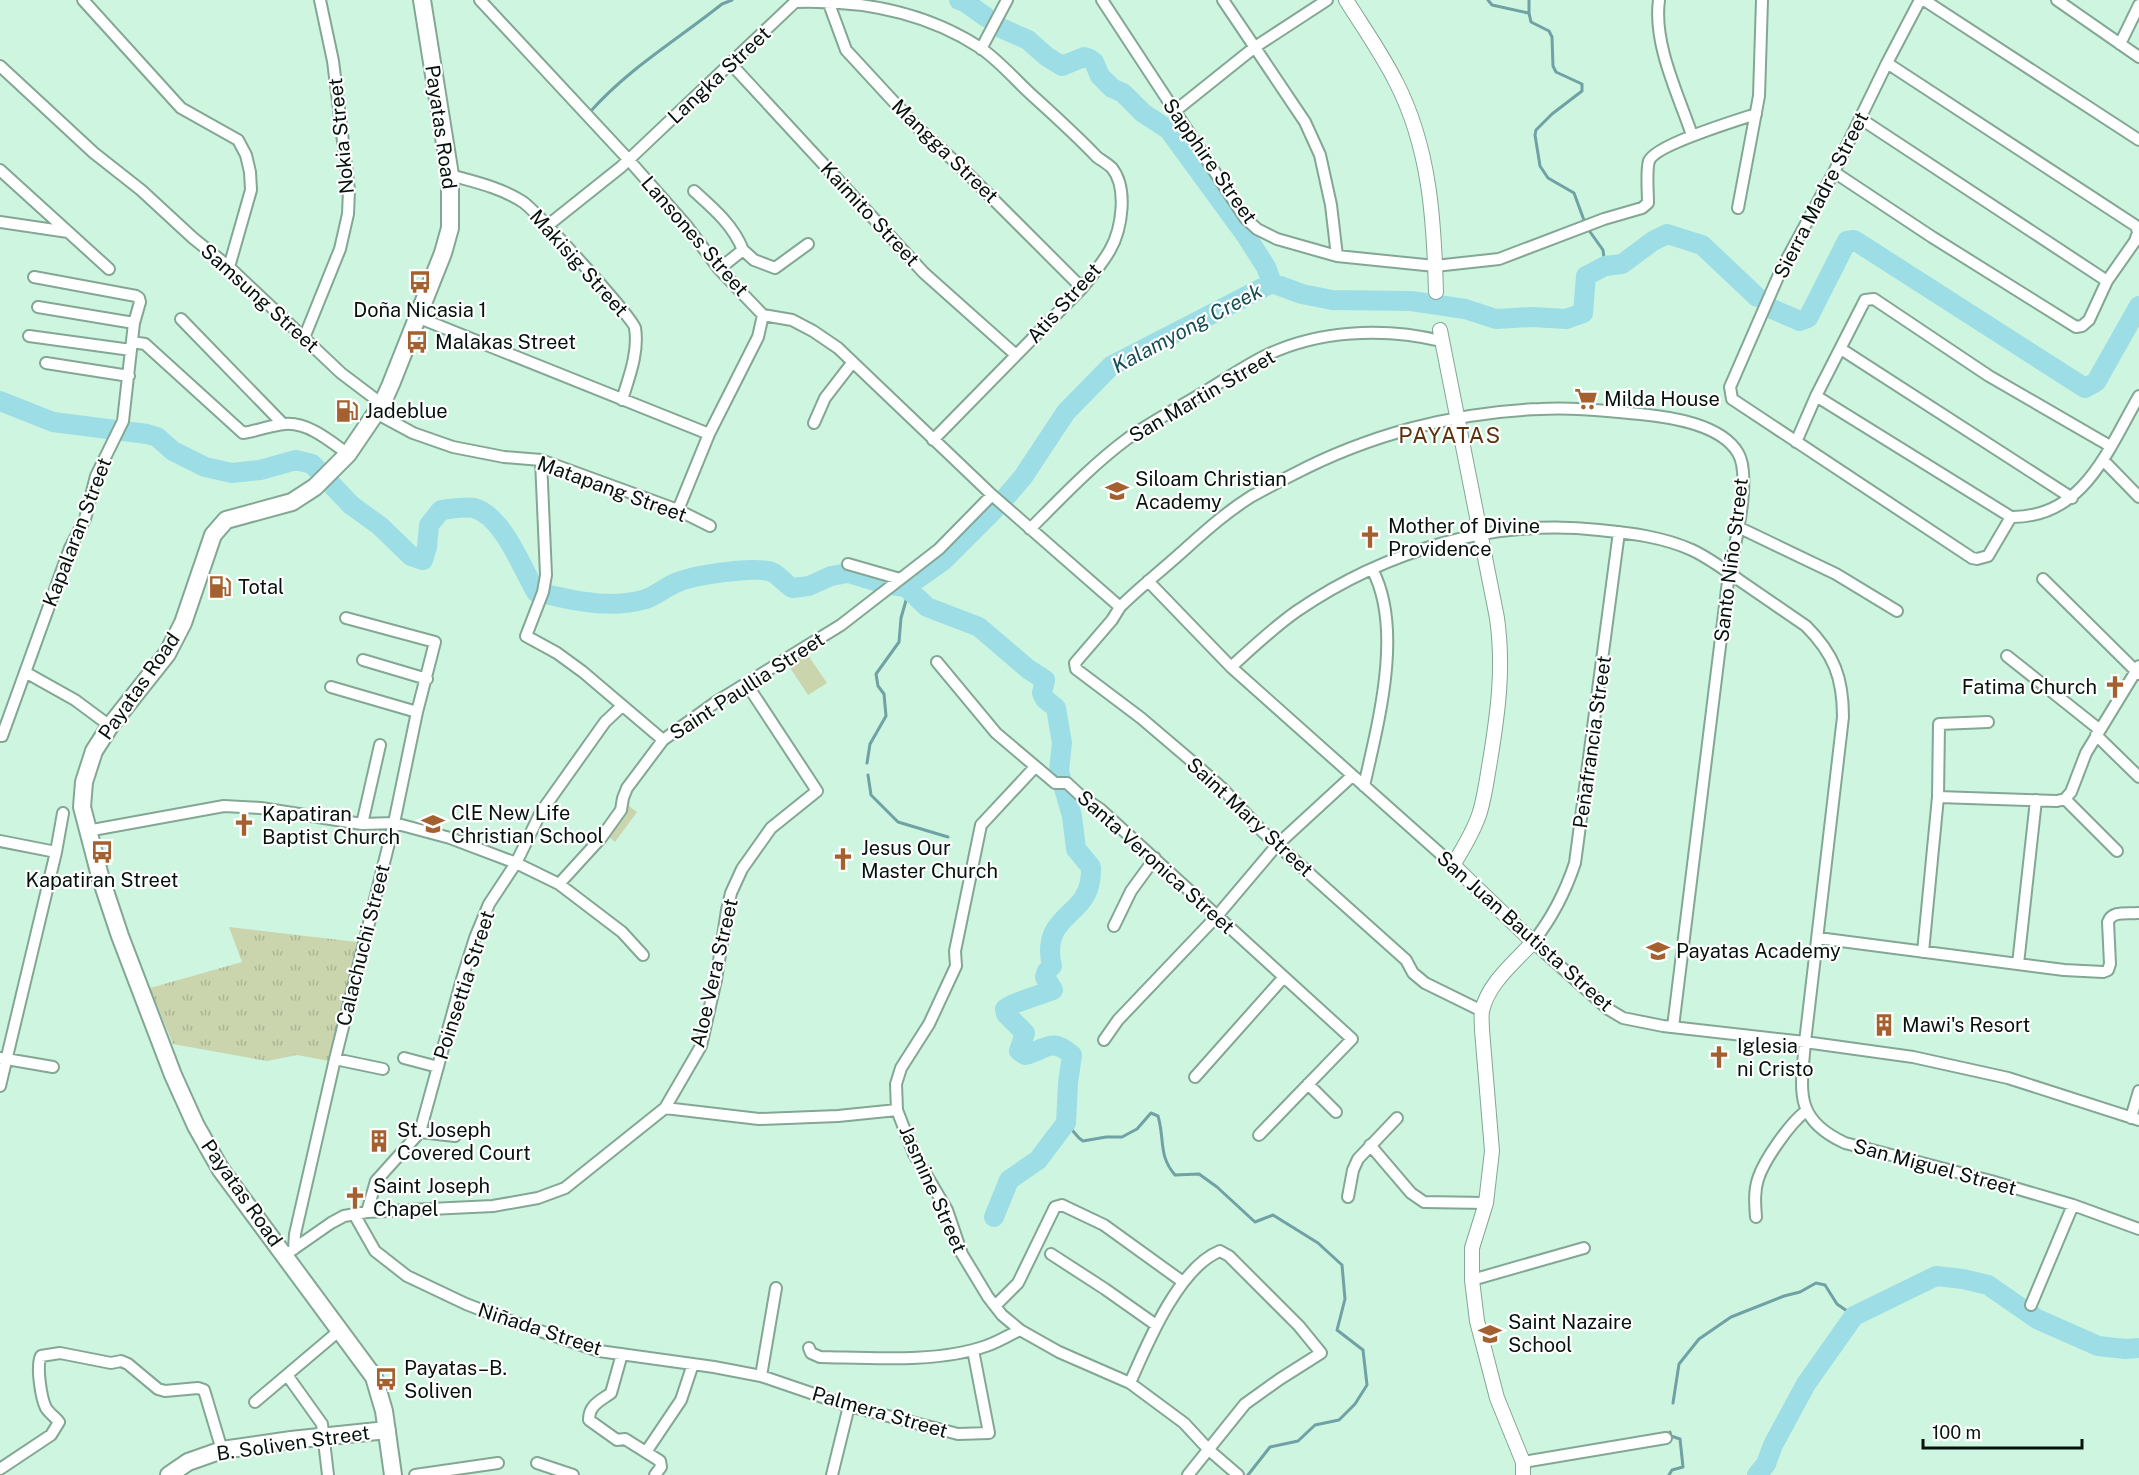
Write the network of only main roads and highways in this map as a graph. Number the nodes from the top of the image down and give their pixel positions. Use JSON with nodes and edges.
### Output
{"nodes":[{"id":1,"x":422,"y":0,"type":"edge"},
{"id":2,"x":387,"y":1430,"type":"junction"},
{"id":3,"x":169,"y":1475,"type":"edge"},
{"id":4,"x":393,"y":1475,"type":"edge"}],
"edges":[{"from":1,"to":2,"type":"main road","name":"Payatas Road"},
{"from":2,"to":3,"type":"main road","name":"B. Soliven Street"},
{"from":2,"to":4,"type":"main road","name":"Payatas Road"}]}
